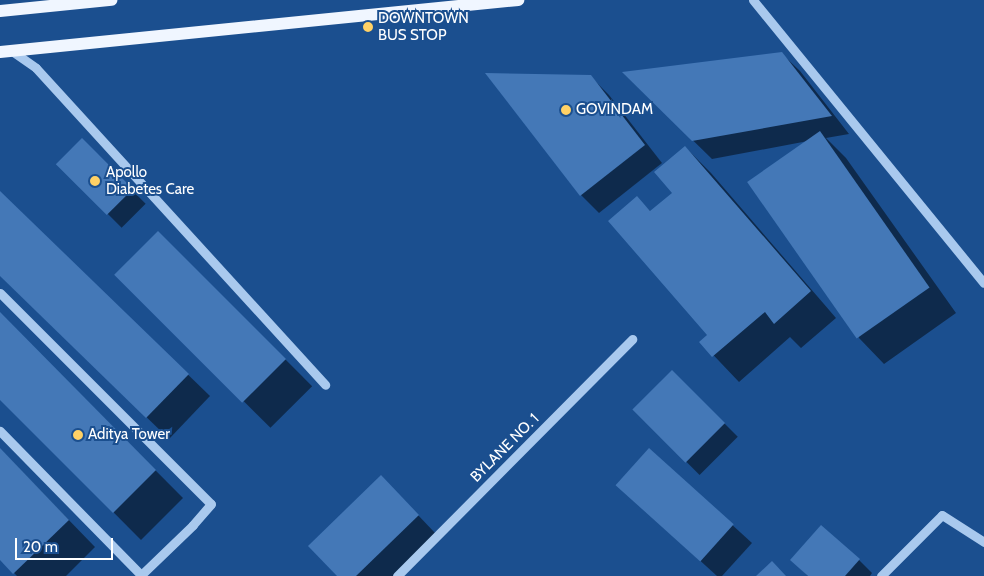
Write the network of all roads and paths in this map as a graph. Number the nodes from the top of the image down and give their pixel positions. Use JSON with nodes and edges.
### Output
{"nodes":[{"id":1,"x":111,"y":0,"type":"edge"},
{"id":2,"x":518,"y":0,"type":"edge"},
{"id":3,"x":753,"y":0,"type":"edge"},
{"id":4,"x":1,"y":8,"type":"edge"},
{"id":5,"x":6,"y":51,"type":"edge"},
{"id":6,"x":984,"y":283,"type":"edge"},
{"id":7,"x":0,"y":294,"type":"edge"},
{"id":8,"x":632,"y":339,"type":"dead end"},
{"id":9,"x":325,"y":385,"type":"dead end"},
{"id":10,"x":0,"y":431,"type":"edge"},
{"id":11,"x":984,"y":542,"type":"edge"},
{"id":12,"x":397,"y":576,"type":"edge"},
{"id":13,"x":880,"y":576,"type":"edge"}],
"edges":[{"from":1,"to":4,"type":"main road"},
{"from":2,"to":5,"type":"main road"},
{"from":3,"to":6,"type":"street"},
{"from":5,"to":9,"type":"street"},
{"from":7,"to":10,"type":"street"},
{"from":8,"to":12,"type":"street","name":"BYLANE NO. 1"},
{"from":11,"to":13,"type":"street"}]}
